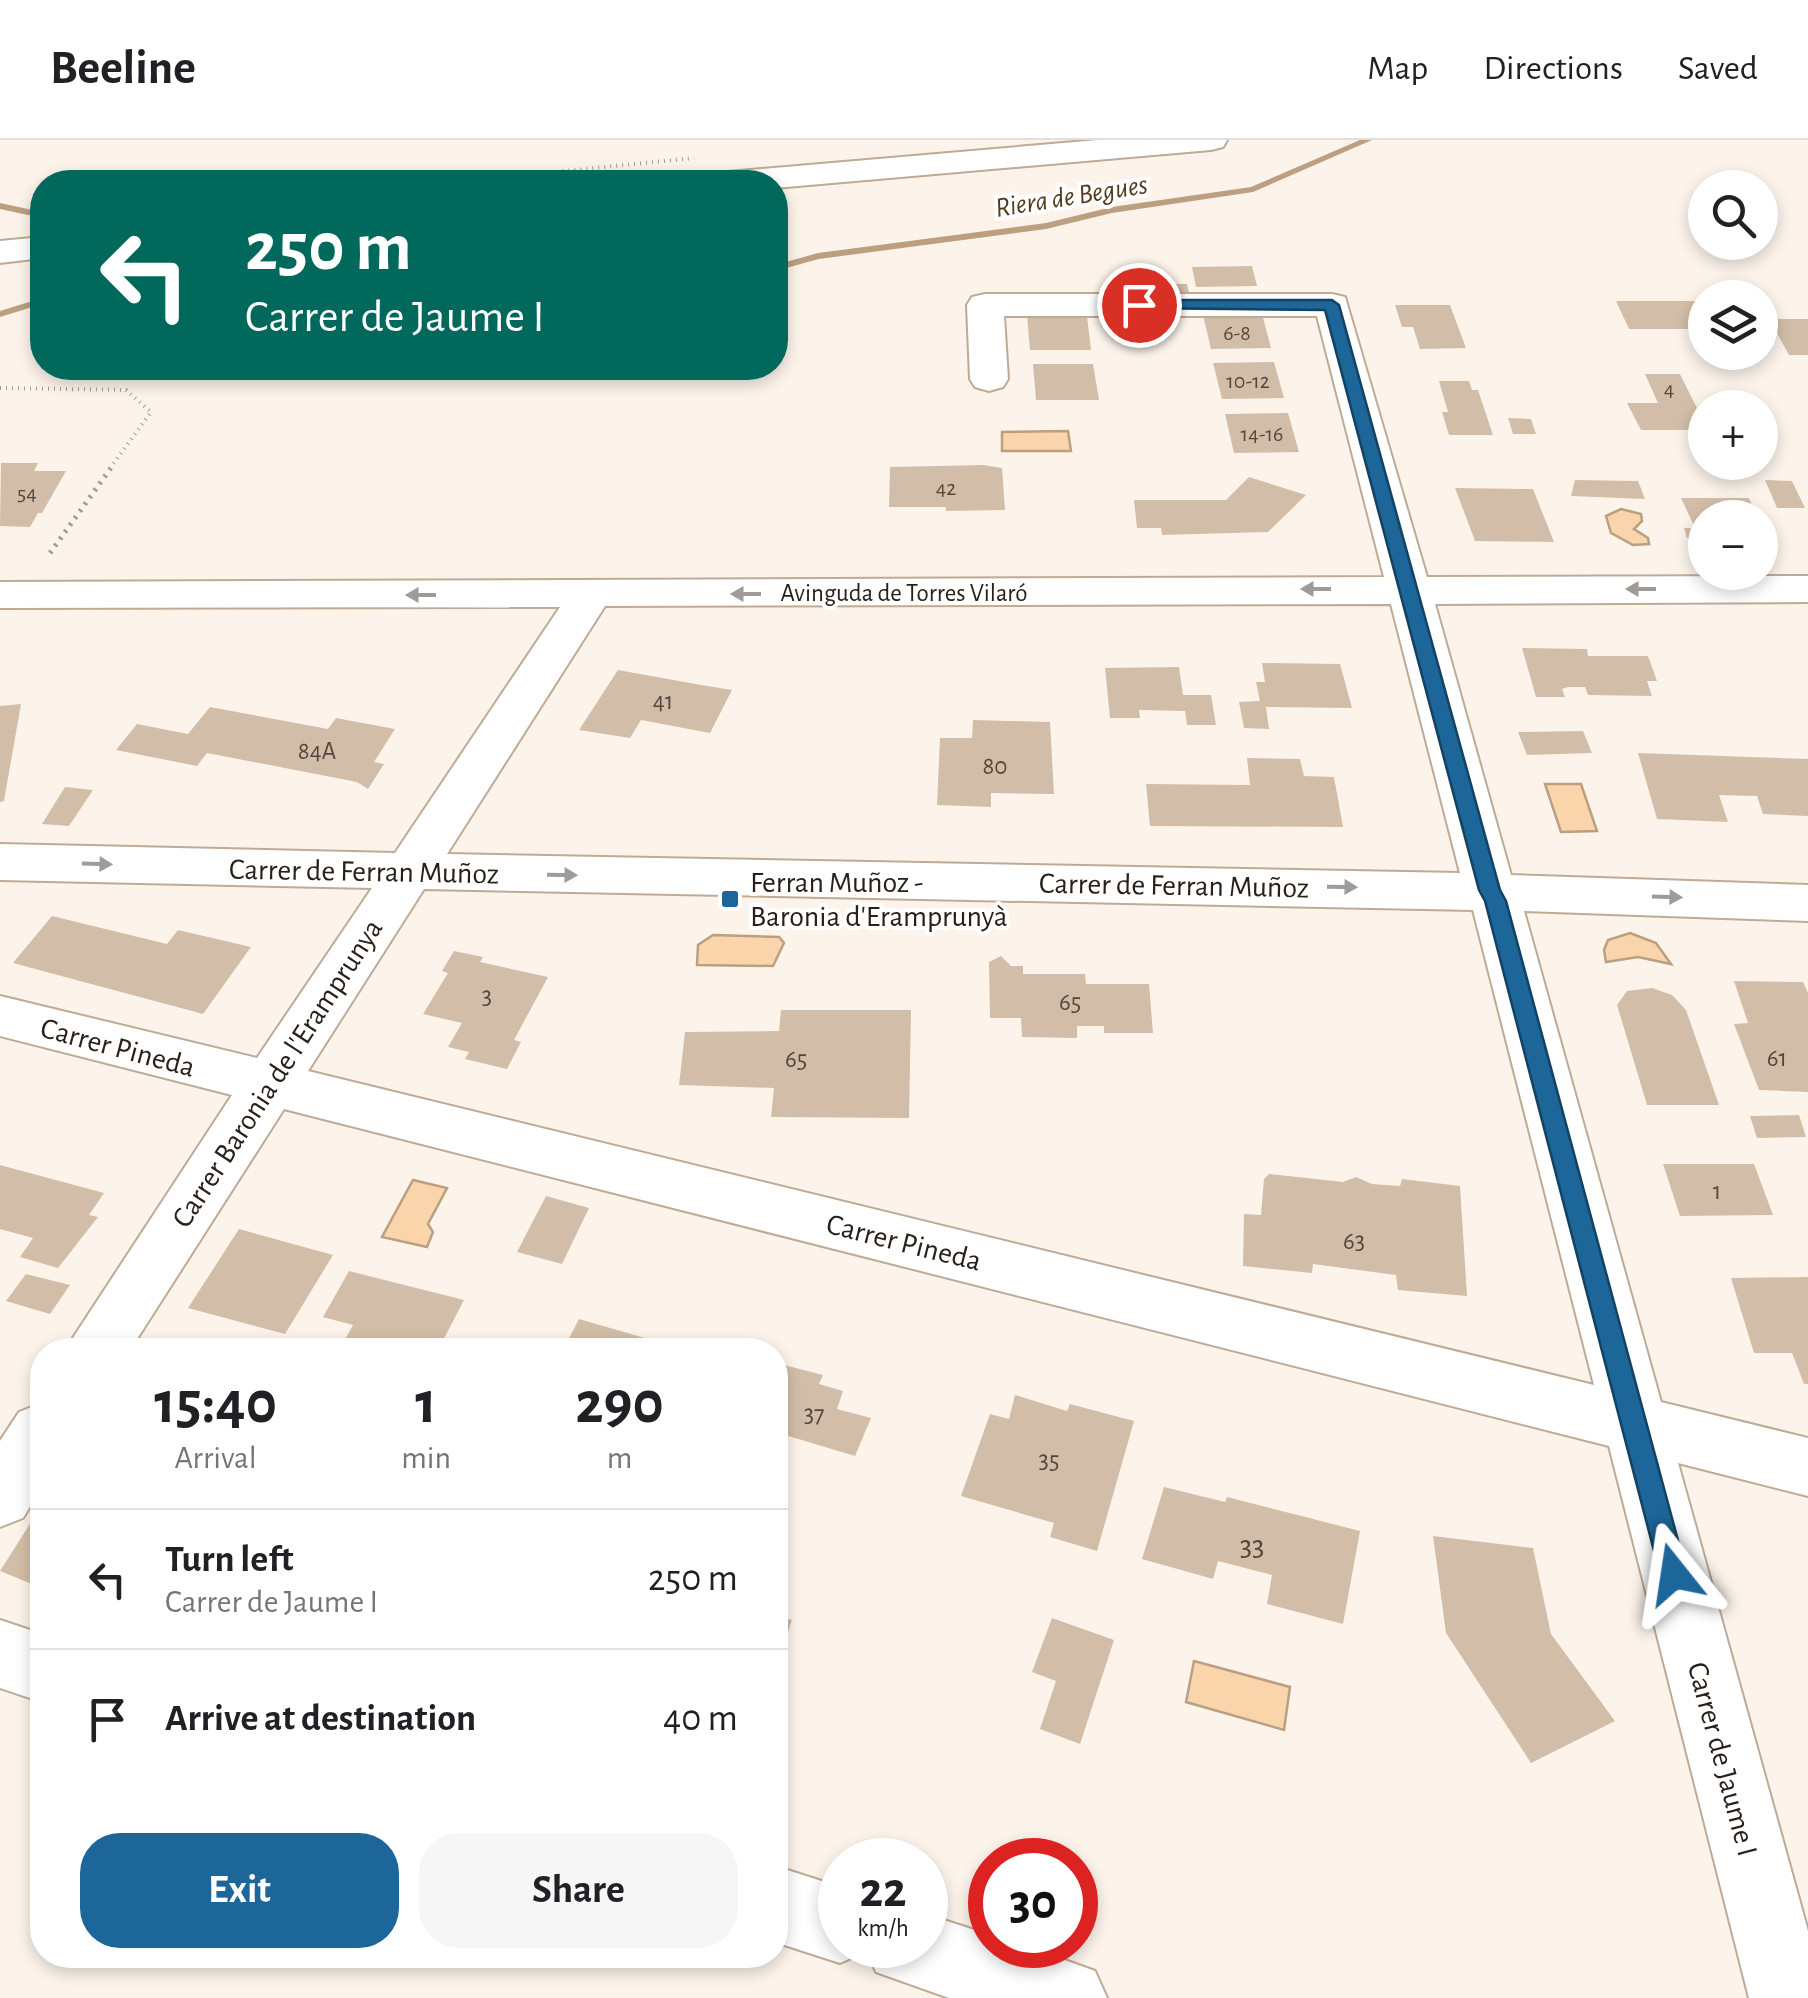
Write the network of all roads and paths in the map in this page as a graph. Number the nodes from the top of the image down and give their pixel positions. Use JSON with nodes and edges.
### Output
{"nodes":[{"id":1,"x":1211,"y":140,"type":"edge"},
{"id":2,"x":716,"y":170,"type":"edge"},
{"id":3,"x":30,"y":249,"type":"edge"},
{"id":4,"x":0,"y":252,"type":"edge"},
{"id":5,"x":989,"y":379,"type":"dead end"},
{"id":6,"x":0,"y":388,"type":"edge"},
{"id":7,"x":1408,"y":588,"type":"junction"},
{"id":8,"x":1808,"y":589,"type":"edge"},
{"id":9,"x":10,"y":595,"type":"edge"},
{"id":10,"x":590,"y":595,"type":"junction"},
{"id":11,"x":0,"y":862,"type":"edge"},
{"id":12,"x":408,"y":873,"type":"junction"},
{"id":13,"x":1490,"y":890,"type":"junction"},
{"id":14,"x":1808,"y":903,"type":"edge"},
{"id":15,"x":0,"y":1016,"type":"edge"},
{"id":16,"x":269,"y":1086,"type":"junction"},
{"id":17,"x":104,"y":1338,"type":"edge"},
{"id":18,"x":1632,"y":1420,"type":"junction"},
{"id":19,"x":30,"y":1451,"type":"edge"},
{"id":20,"x":1808,"y":1467,"type":"edge"},
{"id":21,"x":0,"y":1497,"type":"edge"},
{"id":22,"x":0,"y":1654,"type":"edge"},
{"id":23,"x":30,"y":1664,"type":"edge"},
{"id":24,"x":788,"y":1908,"type":"edge"},
{"id":25,"x":818,"y":1918,"type":"edge"},
{"id":26,"x":948,"y":1959,"type":"edge"},
{"id":27,"x":1068,"y":1998,"type":"edge"},
{"id":28,"x":1788,"y":1998,"type":"edge"}],
"edges":[{"from":1,"to":2,"type":"street"},
{"from":3,"to":4,"type":"street"},
{"from":5,"to":7,"type":"street","name":"Carrer de Jaume I"},
{"from":6,"to":9,"type":"path"},
{"from":8,"to":7,"type":"street","name":"Avinguda de Torres Vilaró","one_way":true},
{"from":7,"to":10,"type":"street","name":"Avinguda de Torres Vilaró","one_way":true},
{"from":7,"to":13,"type":"street","name":"Carrer de Jaume I"},
{"from":10,"to":9,"type":"street","name":"Avinguda de Torres Vilaró","one_way":true},
{"from":10,"to":12,"type":"street","name":"Carrer Baronia de l'Eramprunya"},
{"from":11,"to":12,"type":"street","name":"Carrer de Ferran Muñoz","one_way":true},
{"from":12,"to":13,"type":"street","name":"Carrer de Ferran Muñoz","one_way":true},
{"from":12,"to":16,"type":"street","name":"Carrer Baronia de l'Eramprunya"},
{"from":13,"to":14,"type":"street","name":"Carrer de Ferran Muñoz","one_way":true},
{"from":13,"to":18,"type":"street","name":"Carrer de Jaume I"},
{"from":15,"to":16,"type":"street","name":"Carrer Pineda"},
{"from":16,"to":17,"type":"street","name":"Carrer Baronia de l'Eramprunya"},
{"from":16,"to":18,"type":"street","name":"Carrer Pineda"},
{"from":18,"to":20,"type":"street","name":"Carrer Pineda"},
{"from":18,"to":28,"type":"street","name":"Carrer de Jaume I"},
{"from":19,"to":21,"type":"street"},
{"from":22,"to":23,"type":"street"},
{"from":24,"to":25,"type":"street"},
{"from":26,"to":27,"type":"street"}]}
